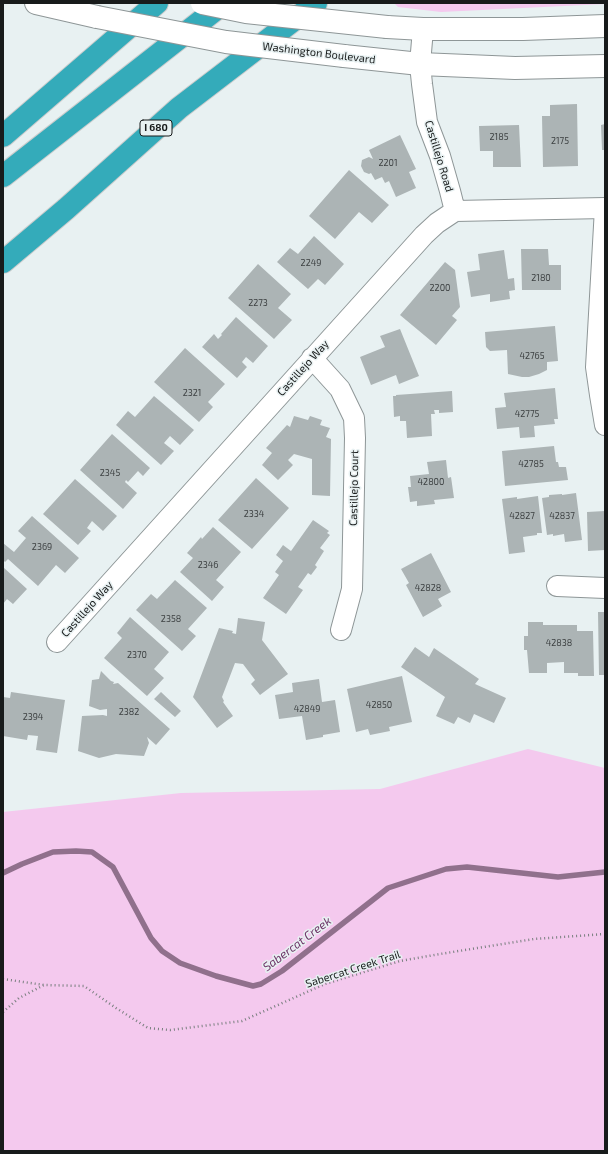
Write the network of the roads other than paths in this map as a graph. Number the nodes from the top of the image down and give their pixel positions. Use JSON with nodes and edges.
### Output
{"nodes":[{"id":1,"x":36,"y":3,"type":"edge"},
{"id":2,"x":156,"y":3,"type":"edge"},
{"id":3,"x":202,"y":3,"type":"edge"},
{"id":4,"x":224,"y":3,"type":"edge"},
{"id":5,"x":316,"y":3,"type":"edge"},
{"id":6,"x":605,"y":26,"type":"edge"},
{"id":7,"x":423,"y":29,"type":"junction"},
{"id":8,"x":420,"y":64,"type":"junction"},
{"id":9,"x":605,"y":66,"type":"edge"},
{"id":10,"x":3,"y":136,"type":"edge"},
{"id":11,"x":3,"y":176,"type":"edge"},
{"id":12,"x":605,"y":208,"type":"edge"},
{"id":13,"x":455,"y":211,"type":"junction"},
{"id":14,"x":3,"y":262,"type":"edge"},
{"id":15,"x":312,"y":358,"type":"junction"},
{"id":16,"x":605,"y":425,"type":"edge"},
{"id":17,"x":557,"y":586,"type":"dead end"},
{"id":18,"x":605,"y":588,"type":"edge"},
{"id":19,"x":341,"y":630,"type":"dead end"},
{"id":20,"x":57,"y":642,"type":"dead end"}],
"edges":[{"from":1,"to":8,"type":"main road","name":"Washington Boulevard","bridge":true},
{"from":2,"to":10,"type":"highway"},
{"from":3,"to":7,"type":"main road","bridge":true},
{"from":4,"to":11,"type":"highway"},
{"from":5,"to":14,"type":"highway","number":"I 680"},
{"from":6,"to":7,"type":"main road"},
{"from":7,"to":8,"type":"street","name":"Castillejo Road"},
{"from":8,"to":9,"type":"main road","name":"Washington Boulevard"},
{"from":8,"to":13,"type":"street","name":"Castillejo Road"},
{"from":12,"to":13,"type":"street"},
{"from":12,"to":16,"type":"street"},
{"from":13,"to":15,"type":"street","name":"Castillejo Way"},
{"from":15,"to":19,"type":"street","name":"Castillejo Court"},
{"from":15,"to":20,"type":"street","name":"Castillejo Way"},
{"from":17,"to":18,"type":"street"}]}
